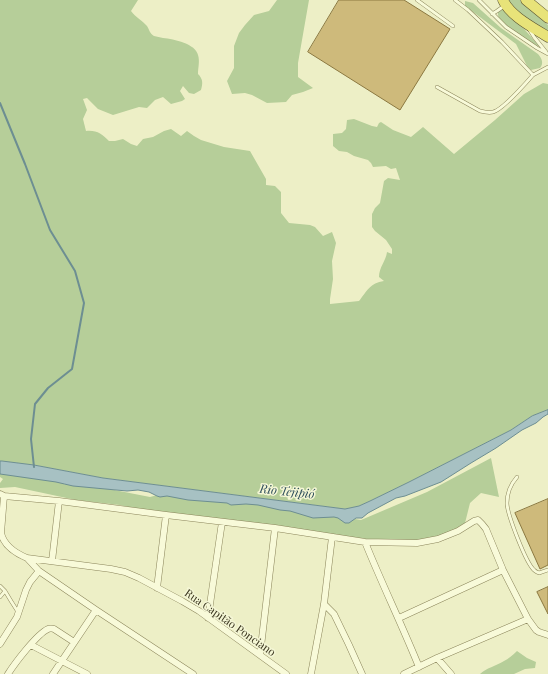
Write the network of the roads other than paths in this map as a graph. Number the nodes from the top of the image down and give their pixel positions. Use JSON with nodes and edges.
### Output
{"nodes":[{"id":1,"x":417,"y":0,"type":"edge"},
{"id":2,"x":455,"y":0,"type":"edge"},
{"id":3,"x":479,"y":0,"type":"edge"},
{"id":4,"x":526,"y":0,"type":"edge"},
{"id":5,"x":504,"y":2,"type":"edge"},
{"id":6,"x":492,"y":14,"type":"junction"},
{"id":7,"x":548,"y":18,"type":"edge"},
{"id":8,"x":525,"y":22,"type":"junction"},
{"id":9,"x":453,"y":26,"type":"dead end"},
{"id":10,"x":548,"y":37,"type":"edge"},
{"id":11,"x":548,"y":54,"type":"edge"},
{"id":12,"x":548,"y":67,"type":"edge"},
{"id":13,"x":533,"y":74,"type":"junction"},
{"id":14,"x":437,"y":87,"type":"dead end"},
{"id":15,"x":517,"y":477,"type":"dead end"},
{"id":16,"x":2,"y":495,"type":"edge"},
{"id":17,"x":59,"y":501,"type":"junction"},
{"id":18,"x":166,"y":515,"type":"junction"},
{"id":19,"x":222,"y":522,"type":"junction"},
{"id":20,"x":275,"y":528,"type":"junction"},
{"id":21,"x":332,"y":537,"type":"junction"},
{"id":22,"x":365,"y":542,"type":"junction"},
{"id":23,"x":27,"y":558,"type":"junction"},
{"id":24,"x":52,"y":561,"type":"junction"},
{"id":25,"x":504,"y":570,"type":"junction"},
{"id":26,"x":548,"y":570,"type":"edge"},
{"id":27,"x":39,"y":572,"type":"junction"},
{"id":28,"x":0,"y":586,"type":"edge"},
{"id":29,"x":157,"y":588,"type":"junction"},
{"id":30,"x":6,"y":591,"type":"junction"},
{"id":31,"x":0,"y":597,"type":"edge"},
{"id":32,"x":324,"y":604,"type":"junction"},
{"id":33,"x":96,"y":610,"type":"junction"},
{"id":34,"x":19,"y":613,"type":"junction"},
{"id":35,"x":208,"y":618,"type":"junction"},
{"id":36,"x":398,"y":618,"type":"junction"},
{"id":37,"x":528,"y":619,"type":"junction"},
{"id":38,"x":548,"y":635,"type":"edge"},
{"id":39,"x":74,"y":642,"type":"junction"},
{"id":40,"x":0,"y":644,"type":"edge"},
{"id":41,"x":31,"y":644,"type":"junction"},
{"id":42,"x":260,"y":655,"type":"junction"},
{"id":43,"x":437,"y":658,"type":"junction"},
{"id":44,"x":61,"y":661,"type":"junction"},
{"id":45,"x":419,"y":666,"type":"junction"},
{"id":46,"x":8,"y":674,"type":"edge"},
{"id":47,"x":53,"y":674,"type":"edge"},
{"id":48,"x":87,"y":674,"type":"edge"},
{"id":49,"x":193,"y":674,"type":"edge"},
{"id":50,"x":286,"y":674,"type":"edge"},
{"id":51,"x":312,"y":674,"type":"edge"},
{"id":52,"x":362,"y":674,"type":"edge"},
{"id":53,"x":404,"y":674,"type":"edge"},
{"id":54,"x":451,"y":674,"type":"edge"}],
"edges":[{"from":1,"to":9,"type":"lane"},
{"from":2,"to":13,"type":"lane"},
{"from":3,"to":6,"type":"lane"},
{"from":4,"to":7,"type":"highway"},
{"from":5,"to":6,"type":"lane"},
{"from":5,"to":8,"type":"highway"},
{"from":6,"to":11,"type":"lane"},
{"from":8,"to":10,"type":"highway"},
{"from":8,"to":11,"type":"lane"},
{"from":12,"to":13,"type":"lane"},
{"from":13,"to":14,"type":"lane"},
{"from":15,"to":26,"type":"lane"},
{"from":16,"to":17,"type":"street"},
{"from":16,"to":23,"type":"street","name":"Rua Capitão Ponciano"},
{"from":17,"to":18,"type":"street"},
{"from":17,"to":24,"type":"street"},
{"from":18,"to":19,"type":"street"},
{"from":18,"to":29,"type":"street"},
{"from":19,"to":20,"type":"street"},
{"from":19,"to":35,"type":"street"},
{"from":20,"to":21,"type":"street"},
{"from":20,"to":42,"type":"street"},
{"from":21,"to":22,"type":"street"},
{"from":21,"to":32,"type":"street"},
{"from":22,"to":25,"type":"street"},
{"from":22,"to":36,"type":"street"},
{"from":23,"to":24,"type":"street","name":"Rua Capitão Ponciano"},
{"from":23,"to":27,"type":"street"},
{"from":24,"to":29,"type":"street","name":"Rua Capitão Ponciano"},
{"from":25,"to":36,"type":"street"},
{"from":25,"to":37,"type":"street"},
{"from":27,"to":33,"type":"street"},
{"from":27,"to":34,"type":"street"},
{"from":28,"to":30,"type":"lane"},
{"from":29,"to":35,"type":"street","name":"Rua Capitão Ponciano"},
{"from":30,"to":31,"type":"lane"},
{"from":30,"to":34,"type":"lane"},
{"from":32,"to":51,"type":"street"},
{"from":32,"to":52,"type":"street"},
{"from":33,"to":39,"type":"street"},
{"from":33,"to":49,"type":"street"},
{"from":34,"to":40,"type":"street"},
{"from":35,"to":42,"type":"street","name":"Rua Capitão Ponciano"},
{"from":36,"to":45,"type":"street"},
{"from":37,"to":38,"type":"street"},
{"from":37,"to":43,"type":"street"},
{"from":39,"to":41,"type":"street"},
{"from":39,"to":44,"type":"street"},
{"from":41,"to":44,"type":"street"},
{"from":41,"to":46,"type":"street"},
{"from":42,"to":50,"type":"street","name":"Rua Capitão Ponciano"},
{"from":43,"to":45,"type":"street"},
{"from":43,"to":54,"type":"street"},
{"from":44,"to":47,"type":"street"},
{"from":44,"to":48,"type":"street"},
{"from":45,"to":53,"type":"street"}]}
